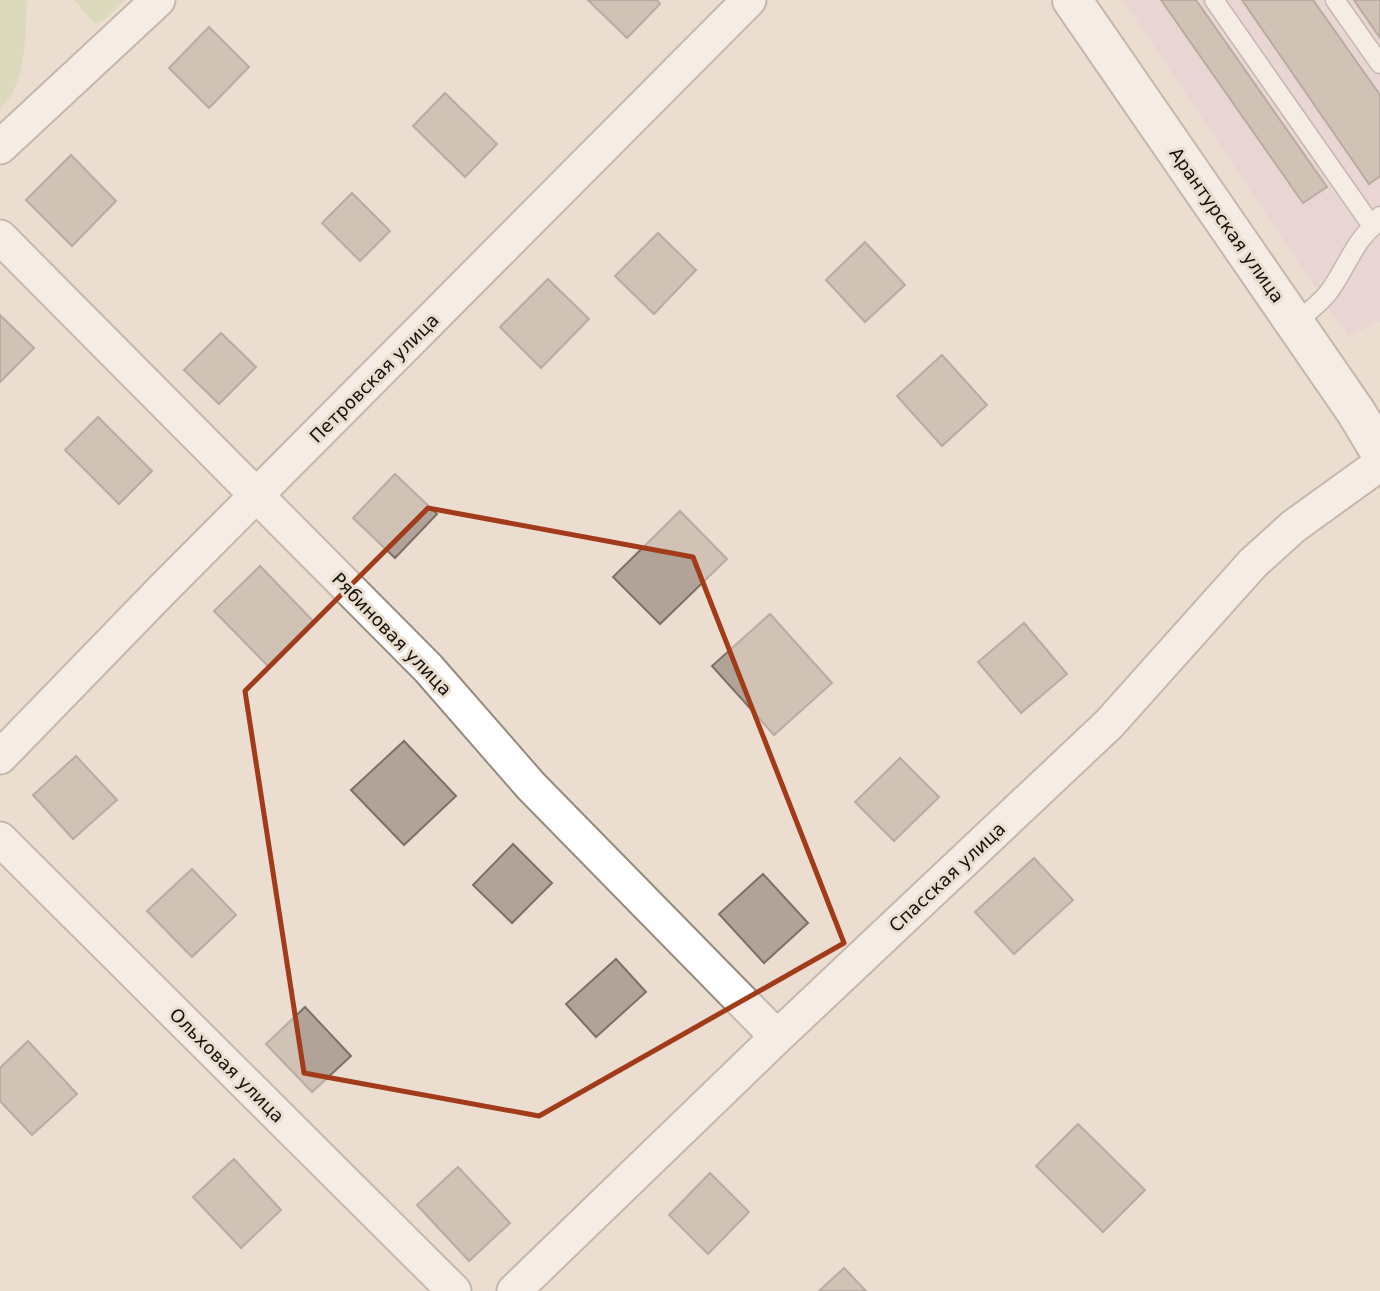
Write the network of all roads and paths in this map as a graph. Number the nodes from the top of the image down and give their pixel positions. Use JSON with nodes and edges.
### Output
{"nodes":[{"id":1,"x":158,"y":0,"type":"edge"},
{"id":2,"x":749,"y":0,"type":"edge"},
{"id":3,"x":1072,"y":0,"type":"edge"},
{"id":4,"x":1214,"y":0,"type":"edge"},
{"id":5,"x":1335,"y":0,"type":"edge"},
{"id":6,"x":1380,"y":64,"type":"edge"},
{"id":7,"x":0,"y":148,"type":"edge"},
{"id":8,"x":1377,"y":221,"type":"edge"},
{"id":9,"x":0,"y":237,"type":"edge"},
{"id":10,"x":1295,"y":323,"type":"junction"},
{"id":11,"x":1380,"y":452,"type":"edge"},
{"id":12,"x":1380,"y":464,"type":"edge"},
{"id":13,"x":257,"y":495,"type":"junction"},
{"id":14,"x":0,"y":757,"type":"edge"},
{"id":15,"x":0,"y":839,"type":"edge"},
{"id":16,"x":777,"y":1037,"type":"junction"},
{"id":17,"x":454,"y":1291,"type":"edge"},
{"id":18,"x":514,"y":1291,"type":"edge"}],
"edges":[{"from":1,"to":7,"type":"street"},
{"from":2,"to":13,"type":"street","name":"Петровская улица"},
{"from":3,"to":10,"type":"street","name":"Арантурская улица"},
{"from":4,"to":8,"type":"lane"},
{"from":5,"to":6,"type":"lane"},
{"from":8,"to":10,"type":"lane"},
{"from":9,"to":13,"type":"street","name":"Рябиновая улица"},
{"from":10,"to":11,"type":"street","name":"Арантурская улица"},
{"from":12,"to":16,"type":"street","name":"Спасская улица"},
{"from":13,"to":14,"type":"street","name":"Петровская улица"},
{"from":13,"to":16,"type":"street","name":"Рябиновая улица"},
{"from":15,"to":17,"type":"street","name":"Ольховая улица"},
{"from":16,"to":18,"type":"street","name":"Спасская улица"}]}
